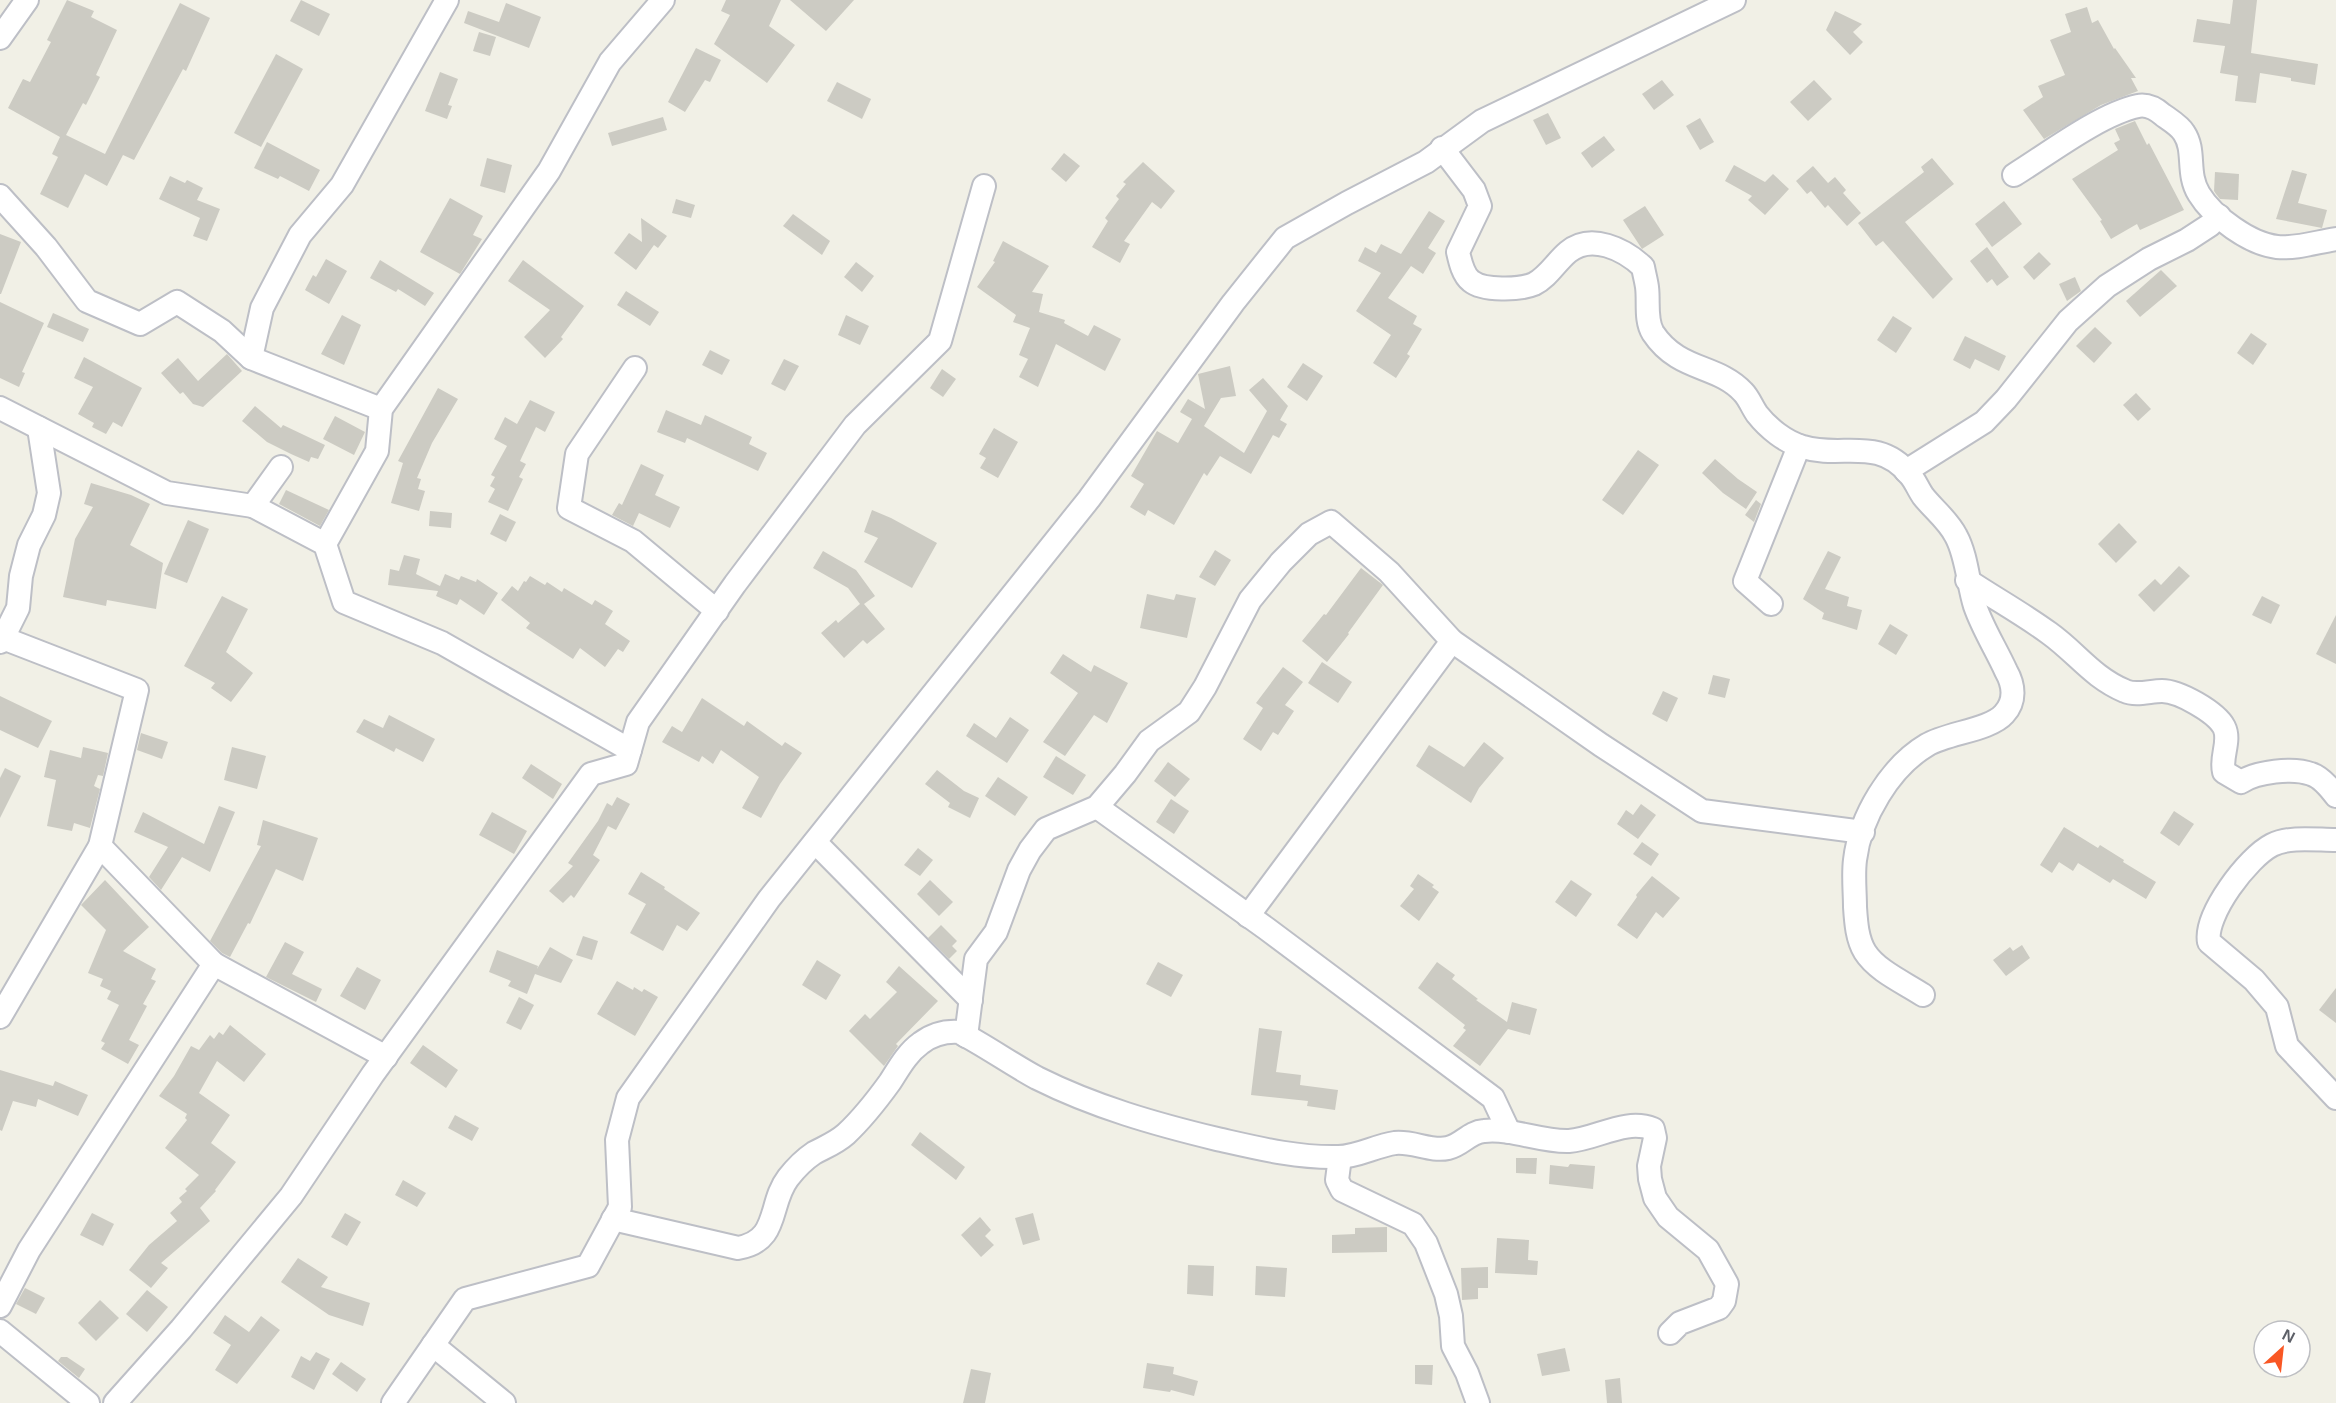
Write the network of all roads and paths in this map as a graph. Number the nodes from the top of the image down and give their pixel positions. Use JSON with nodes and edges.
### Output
{"nodes":[{"id":1,"x":27,"y":0,"type":"edge"},
{"id":2,"x":447,"y":0,"type":"edge"},
{"id":3,"x":663,"y":0,"type":"edge"},
{"id":4,"x":1734,"y":0,"type":"edge"},
{"id":5,"x":0,"y":38,"type":"edge"},
{"id":6,"x":1442,"y":148,"type":"junction"},
{"id":7,"x":2014,"y":175,"type":"dead end"},
{"id":8,"x":984,"y":186,"type":"dead end"},
{"id":9,"x":0,"y":196,"type":"edge"},
{"id":10,"x":2218,"y":216,"type":"junction"},
{"id":11,"x":2336,"y":239,"type":"edge"},
{"id":12,"x":251,"y":358,"type":"junction"},
{"id":13,"x":635,"y":368,"type":"dead end"},
{"id":14,"x":0,"y":408,"type":"edge"},
{"id":15,"x":381,"y":409,"type":"junction"},
{"id":16,"x":39,"y":428,"type":"junction"},
{"id":17,"x":1799,"y":446,"type":"junction"},
{"id":18,"x":281,"y":467,"type":"dead end"},
{"id":19,"x":1906,"y":471,"type":"junction"},
{"id":20,"x":253,"y":506,"type":"junction"},
{"id":21,"x":325,"y":544,"type":"junction"},
{"id":22,"x":1967,"y":580,"type":"junction"},
{"id":23,"x":1771,"y":604,"type":"dead end"},
{"id":24,"x":717,"y":611,"type":"junction"},
{"id":25,"x":1,"y":640,"type":"edge"},
{"id":26,"x":1452,"y":641,"type":"junction"},
{"id":27,"x":630,"y":750,"type":"junction"},
{"id":28,"x":2336,"y":796,"type":"edge"},
{"id":29,"x":1097,"y":807,"type":"junction"},
{"id":30,"x":1863,"y":832,"type":"junction"},
{"id":31,"x":2336,"y":840,"type":"edge"},
{"id":32,"x":815,"y":842,"type":"junction"},
{"id":33,"x":100,"y":846,"type":"junction"},
{"id":34,"x":1248,"y":916,"type":"junction"},
{"id":35,"x":214,"y":964,"type":"junction"},
{"id":36,"x":1923,"y":995,"type":"dead end"},
{"id":37,"x":971,"y":1000,"type":"junction"},
{"id":38,"x":0,"y":1017,"type":"edge"},
{"id":39,"x":966,"y":1036,"type":"junction"},
{"id":40,"x":386,"y":1057,"type":"junction"},
{"id":41,"x":2336,"y":1098,"type":"edge"},
{"id":42,"x":1509,"y":1132,"type":"junction"},
{"id":43,"x":1340,"y":1157,"type":"junction"},
{"id":44,"x":613,"y":1219,"type":"junction"},
{"id":45,"x":0,"y":1306,"type":"edge"},
{"id":46,"x":0,"y":1330,"type":"edge"},
{"id":47,"x":1670,"y":1333,"type":"dead end"},
{"id":48,"x":433,"y":1345,"type":"junction"},
{"id":49,"x":88,"y":1403,"type":"edge"},
{"id":50,"x":115,"y":1403,"type":"edge"},
{"id":51,"x":393,"y":1403,"type":"edge"},
{"id":52,"x":504,"y":1403,"type":"edge"},
{"id":53,"x":1478,"y":1403,"type":"edge"}],
"edges":[{"from":1,"to":5,"type":"street"},
{"from":2,"to":12,"type":"street"},
{"from":3,"to":15,"type":"street"},
{"from":4,"to":6,"type":"street"},
{"from":6,"to":17,"type":"street"},
{"from":6,"to":32,"type":"street"},
{"from":7,"to":10,"type":"street"},
{"from":8,"to":24,"type":"street"},
{"from":9,"to":12,"type":"street"},
{"from":10,"to":11,"type":"street"},
{"from":10,"to":19,"type":"street"},
{"from":12,"to":15,"type":"street"},
{"from":13,"to":24,"type":"street"},
{"from":14,"to":16,"type":"street"},
{"from":15,"to":21,"type":"street"},
{"from":16,"to":20,"type":"street"},
{"from":16,"to":25,"type":"street"},
{"from":17,"to":19,"type":"street"},
{"from":17,"to":23,"type":"street"},
{"from":18,"to":20,"type":"street"},
{"from":19,"to":22,"type":"street"},
{"from":20,"to":21,"type":"street"},
{"from":21,"to":27,"type":"street"},
{"from":22,"to":28,"type":"street"},
{"from":22,"to":30,"type":"street"},
{"from":24,"to":27,"type":"street"},
{"from":25,"to":33,"type":"street"},
{"from":26,"to":29,"type":"street"},
{"from":26,"to":30,"type":"street"},
{"from":26,"to":34,"type":"street"},
{"from":27,"to":40,"type":"street"},
{"from":29,"to":34,"type":"street"},
{"from":29,"to":37,"type":"street"},
{"from":30,"to":36,"type":"street"},
{"from":31,"to":41,"type":"street"},
{"from":32,"to":37,"type":"street"},
{"from":32,"to":44,"type":"street"},
{"from":33,"to":35,"type":"street"},
{"from":33,"to":38,"type":"street"},
{"from":34,"to":42,"type":"street"},
{"from":35,"to":40,"type":"street"},
{"from":35,"to":45,"type":"street"},
{"from":37,"to":39,"type":"street"},
{"from":39,"to":43,"type":"street"},
{"from":39,"to":44,"type":"street"},
{"from":40,"to":50,"type":"street"},
{"from":42,"to":43,"type":"street"},
{"from":42,"to":47,"type":"street"},
{"from":43,"to":53,"type":"street"},
{"from":44,"to":48,"type":"street"},
{"from":46,"to":49,"type":"street"},
{"from":48,"to":51,"type":"street"},
{"from":48,"to":52,"type":"street"}]}
